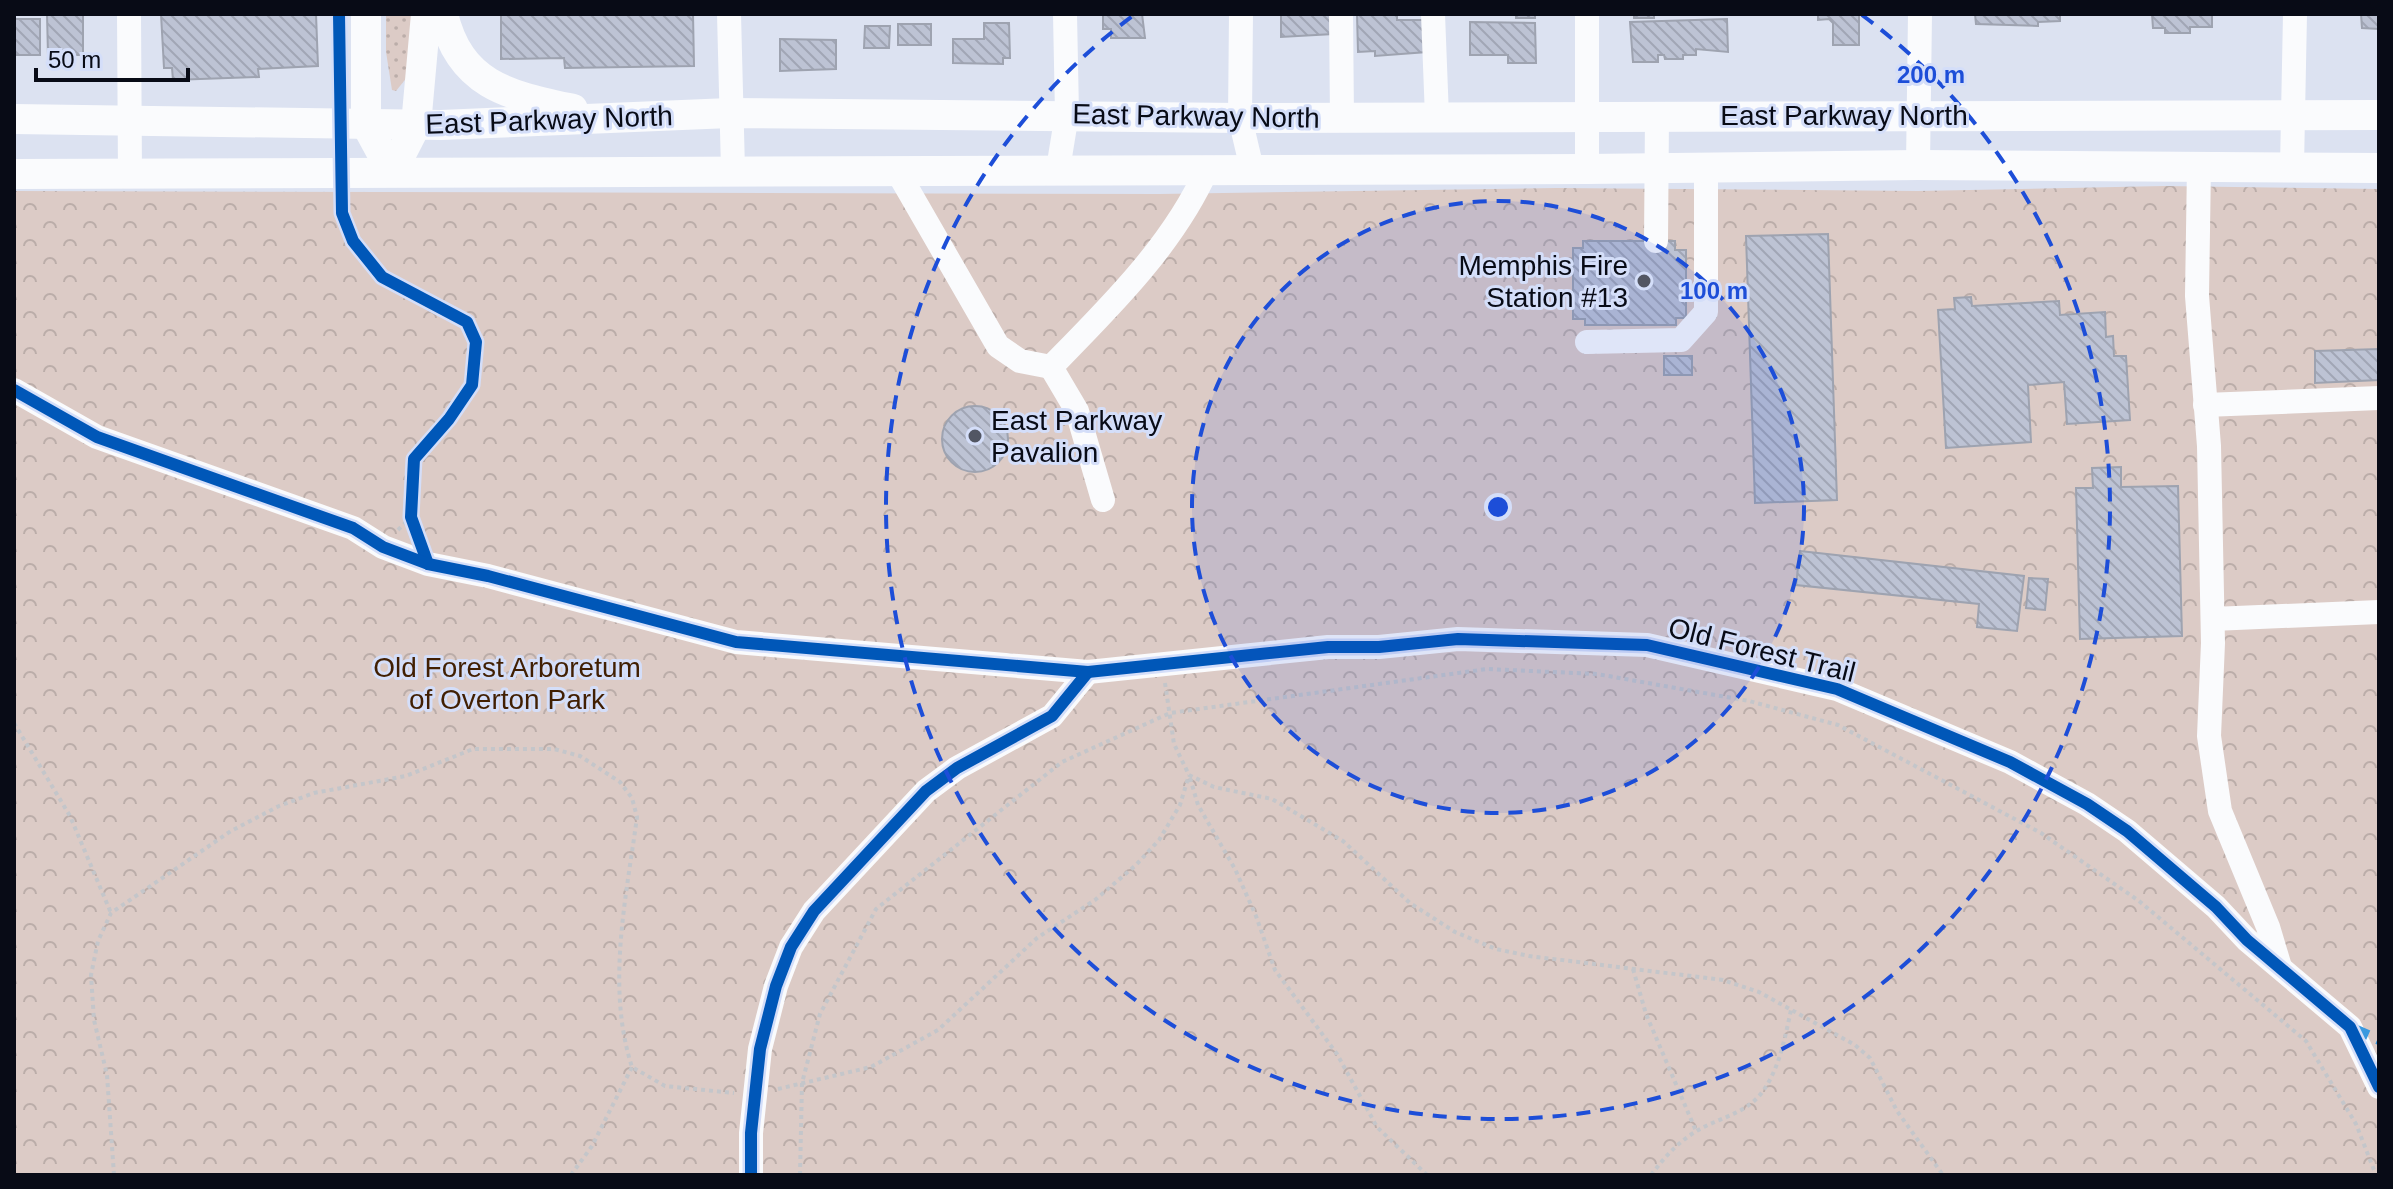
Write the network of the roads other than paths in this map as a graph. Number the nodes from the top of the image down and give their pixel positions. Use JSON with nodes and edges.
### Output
{"nodes":[{"id":1,"x":129,"y":14,"type":"edge"},
{"id":2,"x":366,"y":14,"type":"edge"},
{"id":3,"x":426,"y":14,"type":"edge"},
{"id":4,"x":443,"y":14,"type":"edge"},
{"id":5,"x":729,"y":14,"type":"edge"},
{"id":6,"x":1065,"y":14,"type":"edge"},
{"id":7,"x":1241,"y":14,"type":"edge"},
{"id":8,"x":1341,"y":14,"type":"edge"},
{"id":9,"x":1433,"y":14,"type":"edge"},
{"id":10,"x":1587,"y":14,"type":"edge"},
{"id":11,"x":1920,"y":14,"type":"edge"},
{"id":12,"x":2295,"y":14,"type":"edge"},
{"id":13,"x":730,"y":113,"type":"junction"},
{"id":14,"x":1067,"y":114,"type":"junction"},
{"id":15,"x":1920,"y":114,"type":"junction"},
{"id":16,"x":2293,"y":115,"type":"junction"},
{"id":17,"x":2379,"y":115,"type":"edge"},
{"id":18,"x":1587,"y":116,"type":"junction"},
{"id":19,"x":1657,"y":116,"type":"junction"},
{"id":20,"x":1437,"y":117,"type":"junction"},
{"id":21,"x":611,"y":118,"type":"junction"},
{"id":22,"x":1240,"y":118,"type":"junction"},
{"id":23,"x":1342,"y":118,"type":"junction"},
{"id":24,"x":14,"y":119,"type":"edge"},
{"id":25,"x":130,"y":123,"type":"junction"},
{"id":26,"x":366,"y":124,"type":"junction"},
{"id":27,"x":416,"y":125,"type":"junction"},
{"id":28,"x":1918,"y":165,"type":"junction"},
{"id":29,"x":2199,"y":166,"type":"junction"},
{"id":30,"x":2292,"y":166,"type":"junction"},
{"id":31,"x":1656,"y":168,"type":"junction"},
{"id":32,"x":1706,"y":168,"type":"junction"},
{"id":33,"x":2379,"y":168,"type":"edge"},
{"id":34,"x":896,"y":169,"type":"junction"},
{"id":35,"x":1058,"y":169,"type":"junction"},
{"id":36,"x":1207,"y":169,"type":"junction"},
{"id":37,"x":1252,"y":169,"type":"junction"},
{"id":38,"x":1587,"y":169,"type":"junction"},
{"id":39,"x":733,"y":170,"type":"junction"},
{"id":40,"x":392,"y":172,"type":"junction"},
{"id":41,"x":14,"y":174,"type":"edge"},
{"id":42,"x":130,"y":176,"type":"junction"},
{"id":43,"x":1656,"y":241,"type":"dead end"},
{"id":44,"x":1587,"y":342,"type":"dead end"},
{"id":45,"x":1051,"y":367,"type":"junction"},
{"id":46,"x":14,"y":390,"type":"edge"},
{"id":47,"x":2379,"y":398,"type":"edge"},
{"id":48,"x":2205,"y":405,"type":"junction"},
{"id":49,"x":1103,"y":500,"type":"dead end"},
{"id":50,"x":2379,"y":612,"type":"edge"},
{"id":51,"x":2213,"y":619,"type":"junction"},
{"id":52,"x":1088,"y":672,"type":"junction"},
{"id":53,"x":2280,"y":967,"type":"junction"},
{"id":54,"x":2350,"y":1027,"type":"junction"},
{"id":55,"x":2379,"y":1040,"type":"edge"},
{"id":56,"x":2379,"y":1087,"type":"edge"},
{"id":57,"x":751,"y":1175,"type":"edge"}],
"edges":[{"from":1,"to":25,"type":"street"},
{"from":2,"to":26,"type":"main road"},
{"from":3,"to":27,"type":"main road"},
{"from":4,"to":21,"type":"main road"},
{"from":5,"to":13,"type":"street"},
{"from":6,"to":14,"type":"street"},
{"from":7,"to":22,"type":"street"},
{"from":8,"to":23,"type":"street"},
{"from":9,"to":20,"type":"street"},
{"from":10,"to":18,"type":"street"},
{"from":11,"to":15,"type":"street"},
{"from":12,"to":16,"type":"street"},
{"from":13,"to":14,"type":"main road","name":"East Parkway North"},
{"from":13,"to":21,"type":"main road","name":"East Parkway North"},
{"from":13,"to":39,"type":"street"},
{"from":14,"to":22,"type":"main road","name":"East Parkway North"},
{"from":14,"to":35,"type":"street"},
{"from":15,"to":16,"type":"main road","name":"East Parkway North"},
{"from":15,"to":19,"type":"main road","name":"East Parkway North"},
{"from":15,"to":28,"type":"street"},
{"from":16,"to":17,"type":"main road","name":"East Parkway North"},
{"from":16,"to":30,"type":"street"},
{"from":18,"to":19,"type":"main road","name":"East Parkway North"},
{"from":18,"to":20,"type":"main road","name":"East Parkway North"},
{"from":18,"to":38,"type":"street"},
{"from":19,"to":31,"type":"street"},
{"from":20,"to":23,"type":"main road","name":"East Parkway North"},
{"from":21,"to":27,"type":"main road","name":"East Parkway North"},
{"from":22,"to":23,"type":"main road","name":"East Parkway North"},
{"from":22,"to":37,"type":"street"},
{"from":24,"to":25,"type":"main road","name":"East Parkway North"},
{"from":25,"to":26,"type":"main road","name":"East Parkway North"},
{"from":25,"to":42,"type":"street"},
{"from":26,"to":27,"type":"main road","name":"East Parkway North"},
{"from":26,"to":40,"type":"main road"},
{"from":27,"to":40,"type":"main road"},
{"from":28,"to":29,"type":"main road","name":"East Parkway North"},
{"from":28,"to":32,"type":"main road","name":"East Parkway North"},
{"from":29,"to":30,"type":"main road","name":"East Parkway North"},
{"from":29,"to":48,"type":"street"},
{"from":30,"to":33,"type":"main road","name":"East Parkway North"},
{"from":31,"to":32,"type":"main road","name":"East Parkway North"},
{"from":31,"to":38,"type":"main road","name":"East Parkway North"},
{"from":31,"to":43,"type":"street"},
{"from":32,"to":44,"type":"street"},
{"from":34,"to":35,"type":"main road","name":"East Parkway North"},
{"from":34,"to":39,"type":"main road","name":"East Parkway North"},
{"from":34,"to":45,"type":"street"},
{"from":35,"to":36,"type":"main road","name":"East Parkway North"},
{"from":36,"to":37,"type":"main road","name":"East Parkway North"},
{"from":36,"to":45,"type":"street"},
{"from":37,"to":38,"type":"main road","name":"East Parkway North"},
{"from":39,"to":40,"type":"main road","name":"East Parkway North"},
{"from":40,"to":42,"type":"main road","name":"East Parkway North"},
{"from":41,"to":42,"type":"main road","name":"East Parkway North"},
{"from":45,"to":49,"type":"street"},
{"from":46,"to":52,"type":"street","name":"Old Forest Trail"},
{"from":47,"to":48,"type":"street"},
{"from":48,"to":51,"type":"street"},
{"from":50,"to":51,"type":"street"},
{"from":51,"to":53,"type":"street"},
{"from":52,"to":53,"type":"street","name":"Old Forest Trail"},
{"from":52,"to":57,"type":"street"},
{"from":53,"to":54,"type":"street","name":"Old Forest Trail"},
{"from":54,"to":55,"type":"street"},
{"from":54,"to":56,"type":"street","name":"Old Forest Trail"}]}
